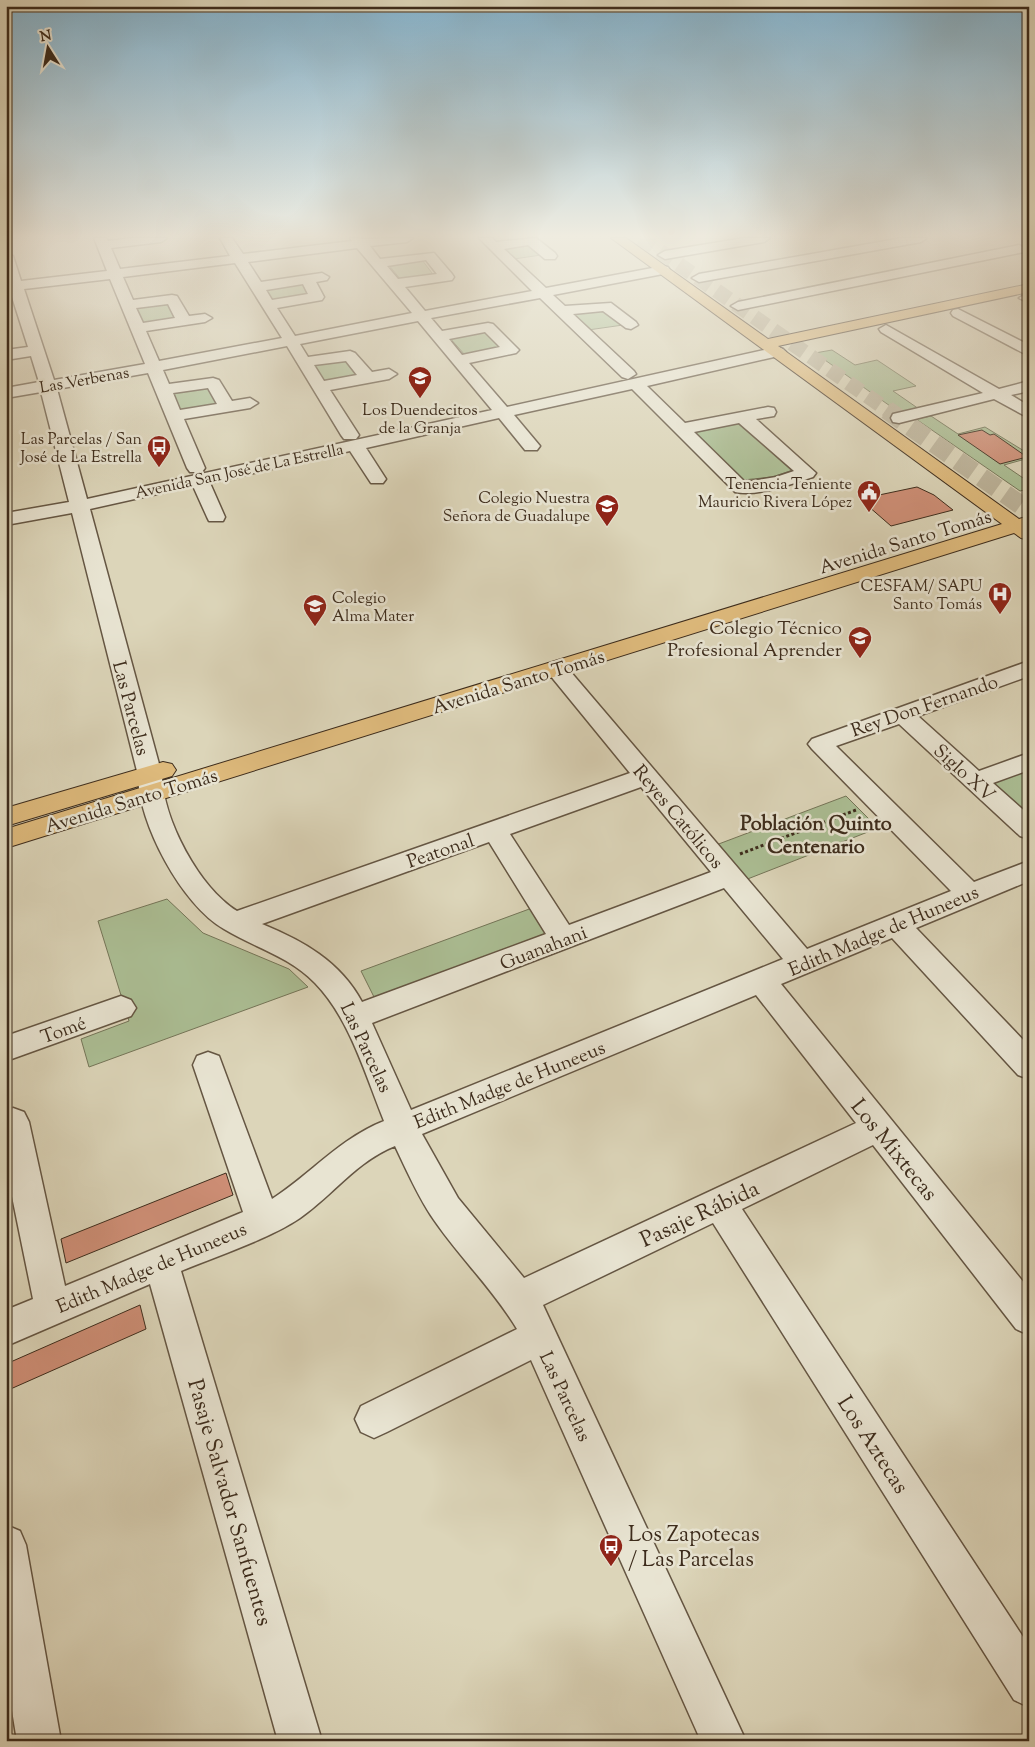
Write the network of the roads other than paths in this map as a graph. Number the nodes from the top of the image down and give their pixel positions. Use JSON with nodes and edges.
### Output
{"nodes":[{"id":1,"x":20,"y":320,"type":"edge"},
{"id":2,"x":134,"y":320,"type":"edge"},
{"id":3,"x":194,"y":320,"type":"edge"},
{"id":4,"x":277,"y":320,"type":"edge"},
{"id":5,"x":403,"y":320,"type":"edge"},
{"id":6,"x":424,"y":320,"type":"edge"},
{"id":7,"x":576,"y":320,"type":"edge"},
{"id":8,"x":629,"y":320,"type":"edge"},
{"id":9,"x":743,"y":320,"type":"edge"},
{"id":10,"x":899,"y":320,"type":"edge"},
{"id":11,"x":929,"y":320,"type":"edge"},
{"id":12,"x":970,"y":320,"type":"edge"},
{"id":13,"x":184,"y":321,"type":"joint"},
{"id":14,"x":138,"y":328,"type":"junction"},
{"id":15,"x":886,"y":329,"type":"junction"},
{"id":16,"x":597,"y":331,"type":"junction"},
{"id":17,"x":439,"y":336,"type":"junction"},
{"id":18,"x":290,"y":341,"type":"junction"},
{"id":19,"x":780,"y":342,"type":"junction"},
{"id":20,"x":36,"y":350,"type":"junction"},
{"id":21,"x":1029,"y":352,"type":"edge"},
{"id":22,"x":6,"y":355,"type":"edge"},
{"id":23,"x":458,"y":360,"type":"junction"},
{"id":24,"x":817,"y":361,"type":"dead end"},
{"id":25,"x":304,"y":362,"type":"junction"},
{"id":26,"x":154,"y":367,"type":"junction"},
{"id":27,"x":389,"y":374,"type":"dead end"},
{"id":28,"x":368,"y":378,"type":"junction"},
{"id":29,"x":632,"y":379,"type":"junction"},
{"id":30,"x":48,"y":386,"type":"junction"},
{"id":31,"x":319,"y":386,"type":"junction"},
{"id":32,"x":1029,"y":386,"type":"edge"},
{"id":33,"x":163,"y":390,"type":"junction"},
{"id":34,"x":6,"y":393,"type":"edge"},
{"id":35,"x":996,"y":394,"type":"junction"},
{"id":36,"x":250,"y":403,"type":"dead end"},
{"id":37,"x":227,"y":407,"type":"junction"},
{"id":38,"x":498,"y":408,"type":"junction"},
{"id":39,"x":884,"y":408,"type":"tunnel mouth"},
{"id":40,"x":768,"y":412,"type":"dead end"},
{"id":41,"x":1029,"y":413,"type":"edge"},
{"id":42,"x":174,"y":416,"type":"junction"},
{"id":43,"x":743,"y":417,"type":"junction"},
{"id":44,"x":899,"y":418,"type":"junction"},
{"id":45,"x":682,"y":429,"type":"junction"},
{"id":46,"x":914,"y":430,"type":"dead end"},
{"id":47,"x":352,"y":440,"type":"junction"},
{"id":48,"x":531,"y":446,"type":"dead end"},
{"id":49,"x":198,"y":474,"type":"junction"},
{"id":50,"x":377,"y":479,"type":"dead end"},
{"id":51,"x":78,"y":500,"type":"junction"},
{"id":52,"x":6,"y":506,"type":"edge"},
{"id":53,"x":216,"y":517,"type":"dead end"},
{"id":54,"x":6,"y":519,"type":"edge"},
{"id":55,"x":1019,"y":519,"type":"edge"},
{"id":56,"x":1029,"y":668,"type":"edge"},
{"id":57,"x":556,"y":669,"type":"junction"},
{"id":58,"x":900,"y":714,"type":"junction"},
{"id":59,"x":1029,"y":761,"type":"edge"},
{"id":60,"x":646,"y":776,"type":"junction"},
{"id":61,"x":975,"y":781,"type":"junction"},
{"id":62,"x":149,"y":785,"type":"junction"},
{"id":63,"x":6,"y":818,"type":"edge"},
{"id":64,"x":1029,"y":830,"type":"edge"},
{"id":65,"x":495,"y":831,"type":"junction"},
{"id":66,"x":6,"y":839,"type":"edge"},
{"id":67,"x":724,"y":869,"type":"junction"},
{"id":68,"x":1028,"y":870,"type":"edge"},
{"id":69,"x":970,"y":894,"type":"junction"},
{"id":70,"x":234,"y":923,"type":"junction"},
{"id":71,"x":896,"y":925,"type":"junction"},
{"id":72,"x":563,"y":939,"type":"junction"},
{"id":73,"x":803,"y":964,"type":"junction"},
{"id":74,"x":762,"y":981,"type":"junction"},
{"id":75,"x":121,"y":1008,"type":"dead end"},
{"id":76,"x":356,"y":1017,"type":"junction"},
{"id":77,"x":6,"y":1049,"type":"edge"},
{"id":78,"x":208,"y":1065,"type":"dead end"},
{"id":79,"x":1029,"y":1066,"type":"edge"},
{"id":80,"x":13,"y":1122,"type":"dead end"},
{"id":81,"x":403,"y":1127,"type":"junction"},
{"id":82,"x":878,"y":1128,"type":"junction"},
{"id":83,"x":719,"y":1204,"type":"junction"},
{"id":84,"x":263,"y":1220,"type":"junction"},
{"id":85,"x":161,"y":1263,"type":"junction"},
{"id":86,"x":520,"y":1298,"type":"junction"},
{"id":87,"x":52,"y":1308,"type":"junction"},
{"id":88,"x":1029,"y":1317,"type":"edge"},
{"id":89,"x":6,"y":1328,"type":"edge"},
{"id":90,"x":539,"y":1337,"type":"junction"},
{"id":91,"x":374,"y":1419,"type":"dead end"},
{"id":92,"x":6,"y":1545,"type":"edge"},
{"id":93,"x":1029,"y":1685,"type":"edge"},
{"id":94,"x":39,"y":1741,"type":"edge"},
{"id":95,"x":300,"y":1741,"type":"edge"},
{"id":96,"x":724,"y":1741,"type":"edge"}],
"edges":[{"from":1,"to":20,"type":"street","name":"Las Parcelas"},
{"from":2,"to":14,"type":"street"},
{"from":3,"to":13,"type":"street"},
{"from":4,"to":18,"type":"street"},
{"from":5,"to":18,"type":"street","name":"Las Verbenas"},
{"from":6,"to":17,"type":"street"},
{"from":7,"to":16,"type":"street"},
{"from":8,"to":16,"type":"street"},
{"from":9,"to":19,"type":"main road"},
{"from":10,"to":19,"type":"main road","name":"Avenida San José de La Estrella"},
{"from":11,"to":15,"type":"main road","name":"Avenida San José de La Estrella"},
{"from":12,"to":21,"type":"street"},
{"from":13,"to":14,"type":"street"},
{"from":14,"to":26,"type":"street"},
{"from":15,"to":19,"type":"main road","name":"Avenida San José de La Estrella"},
{"from":15,"to":35,"type":"street"},
{"from":16,"to":29,"type":"street"},
{"from":17,"to":23,"type":"street"},
{"from":17,"to":23,"type":"street"},
{"from":18,"to":25,"type":"street"},
{"from":18,"to":26,"type":"street","name":"Las Verbenas"},
{"from":19,"to":24,"type":"main road"},
{"from":19,"to":29,"type":"street","name":"Avenida San José de La Estrella"},
{"from":19,"to":55,"type":"main road"},
{"from":20,"to":22,"type":"street"},
{"from":20,"to":30,"type":"street","name":"Las Parcelas"},
{"from":23,"to":38,"type":"street"},
{"from":25,"to":28,"type":"street"},
{"from":25,"to":31,"type":"street"},
{"from":26,"to":30,"type":"street","name":"Las Verbenas"},
{"from":26,"to":33,"type":"street"},
{"from":27,"to":28,"type":"street"},
{"from":28,"to":31,"type":"street"},
{"from":29,"to":38,"type":"street","name":"Avenida San José de La Estrella"},
{"from":29,"to":45,"type":"street"},
{"from":30,"to":34,"type":"street","name":"Las Verbenas"},
{"from":30,"to":51,"type":"street","name":"Las Parcelas"},
{"from":31,"to":47,"type":"street"},
{"from":32,"to":35,"type":"street"},
{"from":33,"to":37,"type":"street"},
{"from":33,"to":42,"type":"street"},
{"from":35,"to":41,"type":"street"},
{"from":35,"to":44,"type":"street"},
{"from":36,"to":37,"type":"street"},
{"from":37,"to":42,"type":"street"},
{"from":38,"to":47,"type":"street","name":"Avenida San José de La Estrella"},
{"from":38,"to":48,"type":"street"},
{"from":39,"to":44,"type":"main road"},
{"from":40,"to":43,"type":"street"},
{"from":42,"to":49,"type":"street"},
{"from":43,"to":45,"type":"street"},
{"from":43,"to":45,"type":"street"},
{"from":44,"to":46,"type":"main road"},
{"from":47,"to":49,"type":"street","name":"Avenida San José de La Estrella"},
{"from":47,"to":50,"type":"street"},
{"from":49,"to":51,"type":"street","name":"Avenida San José de La Estrella"},
{"from":49,"to":53,"type":"street"},
{"from":51,"to":52,"type":"street","name":"Avenida San José de La Estrella"},
{"from":51,"to":54,"type":"street","name":"Avenida San José de La Estrella"},
{"from":51,"to":62,"type":"street","name":"Las Parcelas"},
{"from":55,"to":57,"type":"main road","name":"Avenida Santo Tomás"},
{"from":55,"to":62,"type":"main road","name":"Avenida Santo Tomás"},
{"from":56,"to":58,"type":"street","name":"Rey Don Fernando"},
{"from":57,"to":60,"type":"street","name":"Reyes Católicos"},
{"from":57,"to":62,"type":"main road","name":"Avenida Santo Tomás"},
{"from":58,"to":61,"type":"street","name":"Siglo XV"},
{"from":58,"to":69,"type":"street","name":"Rey Don Fernando"},
{"from":59,"to":61,"type":"street"},
{"from":60,"to":65,"type":"street","name":"Peatonal"},
{"from":60,"to":67,"type":"street","name":"Reyes Católicos"},
{"from":61,"to":64,"type":"street","name":"Siglo XV"},
{"from":62,"to":63,"type":"main road","name":"Avenida Santo Tomás"},
{"from":62,"to":66,"type":"main road","name":"Avenida Santo Tomás"},
{"from":62,"to":70,"type":"street","name":"Las Parcelas"},
{"from":65,"to":70,"type":"street","name":"Peatonal"},
{"from":65,"to":72,"type":"street"},
{"from":67,"to":72,"type":"street","name":"Guanahani"},
{"from":67,"to":73,"type":"street","name":"Reyes Católicos"},
{"from":68,"to":69,"type":"street","name":"Edith Madge de Huneeus"},
{"from":69,"to":71,"type":"street","name":"Edith Madge de Huneeus"},
{"from":70,"to":76,"type":"street","name":"Las Parcelas"},
{"from":71,"to":73,"type":"street","name":"Edith Madge de Huneeus"},
{"from":71,"to":79,"type":"street"},
{"from":72,"to":76,"type":"street","name":"Guanahani"},
{"from":73,"to":74,"type":"street","name":"Edith Madge de Huneeus"},
{"from":74,"to":81,"type":"street","name":"Edith Madge de Huneeus"},
{"from":74,"to":82,"type":"street","name":"Los Mixtecas"},
{"from":75,"to":77,"type":"street","name":"Tomé"},
{"from":76,"to":81,"type":"street","name":"Las Parcelas"},
{"from":78,"to":84,"type":"street"},
{"from":80,"to":87,"type":"street"},
{"from":81,"to":84,"type":"street","name":"Edith Madge de Huneeus"},
{"from":81,"to":86,"type":"street","name":"Las Parcelas"},
{"from":82,"to":83,"type":"street","name":"Pasaje Rábida"},
{"from":82,"to":88,"type":"street","name":"Los Mixtecas"},
{"from":83,"to":86,"type":"street","name":"Pasaje Rábida"},
{"from":83,"to":93,"type":"street","name":"Los Aztecas"},
{"from":84,"to":85,"type":"street","name":"Edith Madge de Huneeus"},
{"from":85,"to":87,"type":"street","name":"Edith Madge de Huneeus"},
{"from":85,"to":95,"type":"street","name":"Pasaje Salvador Sanfuentes"},
{"from":86,"to":90,"type":"street","name":"Las Parcelas"},
{"from":87,"to":89,"type":"street","name":"Edith Madge de Huneeus"},
{"from":90,"to":91,"type":"street"},
{"from":90,"to":96,"type":"street","name":"Las Parcelas"},
{"from":92,"to":94,"type":"street"}]}
